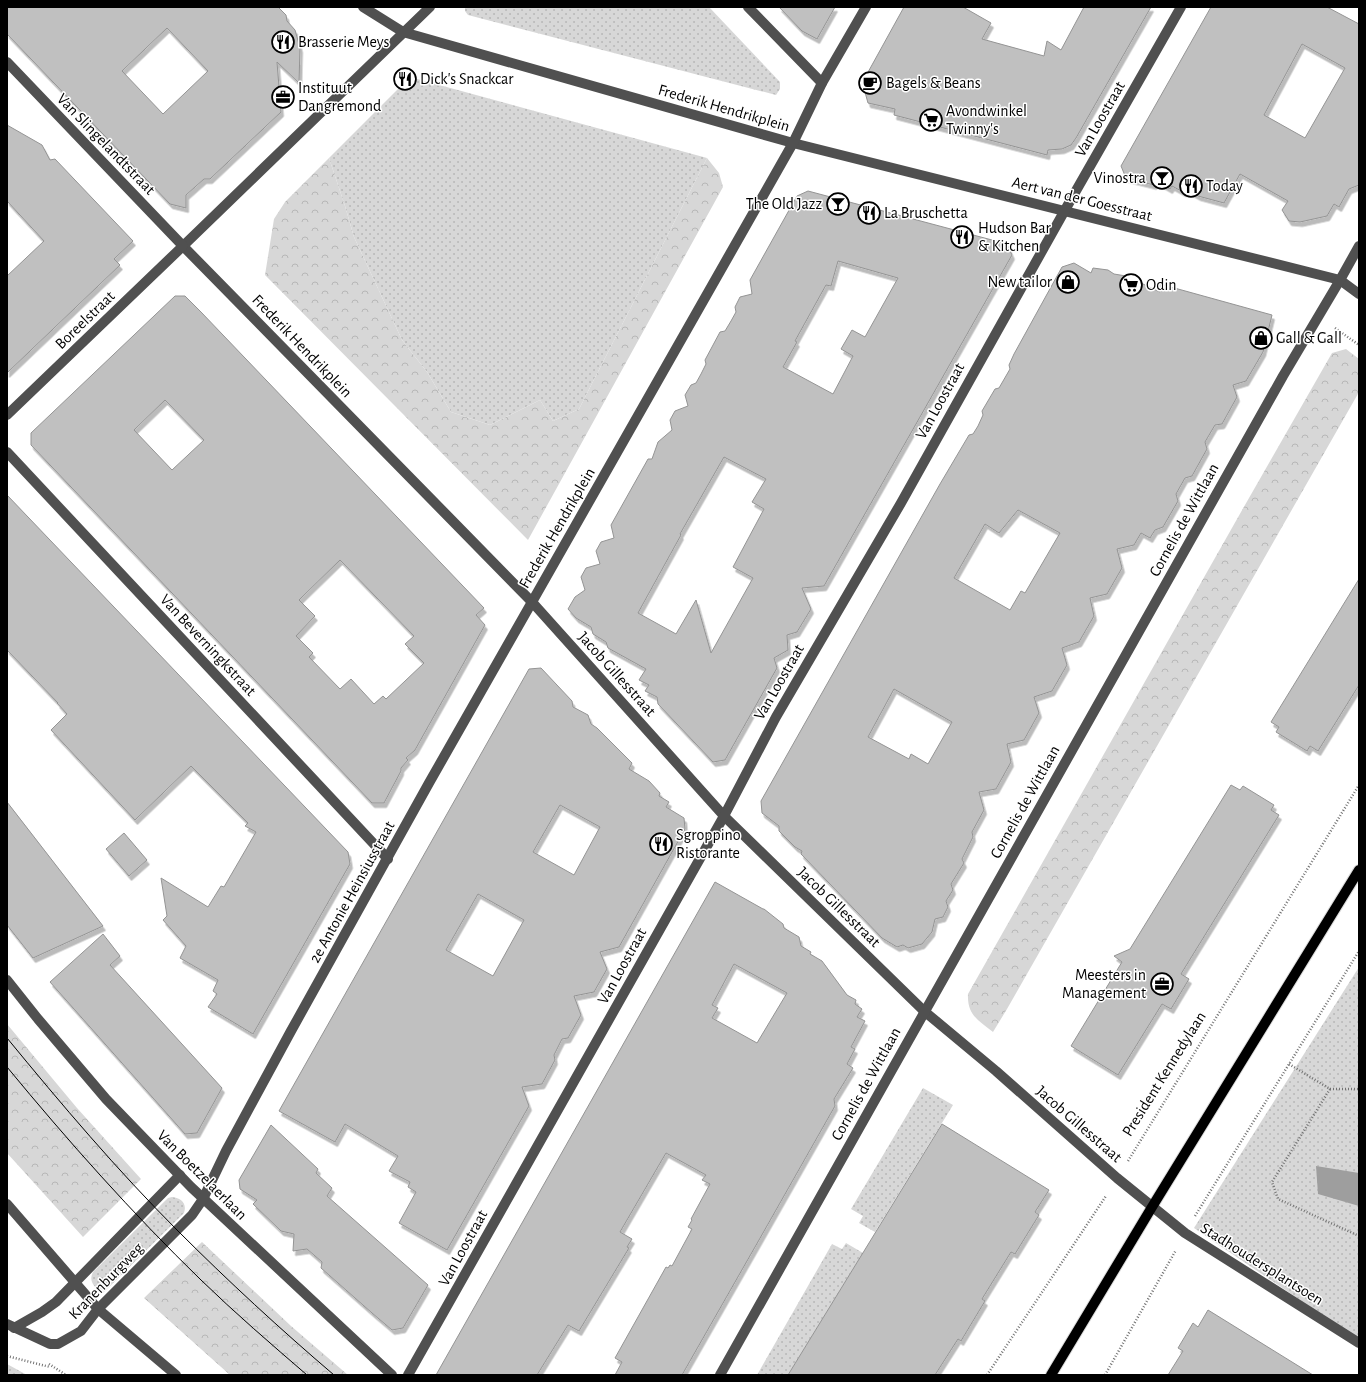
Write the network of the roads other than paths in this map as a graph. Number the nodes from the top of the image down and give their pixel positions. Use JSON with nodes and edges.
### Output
{"nodes":[{"id":1,"x":363,"y":7,"type":"edge"},
{"id":2,"x":430,"y":7,"type":"edge"},
{"id":3,"x":748,"y":7,"type":"edge"},
{"id":4,"x":866,"y":7,"type":"edge"},
{"id":5,"x":1181,"y":7,"type":"edge"},
{"id":6,"x":403,"y":32,"type":"junction"},
{"id":7,"x":7,"y":62,"type":"edge"},
{"id":8,"x":822,"y":83,"type":"junction"},
{"id":9,"x":793,"y":143,"type":"junction"},
{"id":10,"x":1065,"y":210,"type":"junction"},
{"id":11,"x":183,"y":246,"type":"junction"},
{"id":12,"x":1359,"y":246,"type":"edge"},
{"id":13,"x":1340,"y":280,"type":"junction"},
{"id":14,"x":1359,"y":294,"type":"edge"},
{"id":15,"x":7,"y":415,"type":"edge"},
{"id":16,"x":7,"y":452,"type":"edge"},
{"id":17,"x":532,"y":602,"type":"junction"},
{"id":18,"x":724,"y":816,"type":"junction"},
{"id":19,"x":388,"y":859,"type":"junction"},
{"id":20,"x":1359,"y":870,"type":"edge"},
{"id":21,"x":7,"y":980,"type":"edge"},
{"id":22,"x":924,"y":1011,"type":"junction"},
{"id":23,"x":180,"y":1175,"type":"junction"},
{"id":24,"x":203,"y":1199,"type":"junction"},
{"id":25,"x":7,"y":1204,"type":"edge"},
{"id":26,"x":1152,"y":1207,"type":"junction"},
{"id":27,"x":75,"y":1282,"type":"junction"},
{"id":28,"x":98,"y":1309,"type":"junction"},
{"id":29,"x":10,"y":1326,"type":"edge"},
{"id":30,"x":1359,"y":1343,"type":"edge"},
{"id":31,"x":176,"y":1375,"type":"edge"},
{"id":32,"x":392,"y":1375,"type":"edge"},
{"id":33,"x":408,"y":1375,"type":"edge"},
{"id":34,"x":720,"y":1375,"type":"edge"},
{"id":35,"x":1052,"y":1375,"type":"edge"}],
"edges":[{"from":1,"to":6,"type":"street","name":"Frederik Hendrikplein"},
{"from":2,"to":6,"type":"street"},
{"from":3,"to":8,"type":"street"},
{"from":4,"to":8,"type":"street"},
{"from":5,"to":10,"type":"street","name":"Van Loostraat"},
{"from":6,"to":9,"type":"street","name":"Frederik Hendrikplein"},
{"from":6,"to":11,"type":"street"},
{"from":7,"to":11,"type":"street","name":"Van Slingelandtstraat"},
{"from":8,"to":9,"type":"street"},
{"from":9,"to":10,"type":"street","name":"Aert van der Goesstraat"},
{"from":9,"to":17,"type":"street","name":"Frederik Hendrikplein"},
{"from":10,"to":13,"type":"street","name":"Aert van der Goesstraat"},
{"from":10,"to":18,"type":"street","name":"Van Loostraat"},
{"from":11,"to":15,"type":"street","name":"Boreelstraat"},
{"from":11,"to":17,"type":"street","name":"Frederik Hendrikplein"},
{"from":12,"to":13,"type":"street","name":"Cornelis de Wittlaan"},
{"from":13,"to":14,"type":"street","name":"Aert van der Goesstraat"},
{"from":13,"to":22,"type":"street","name":"Cornelis de Wittlaan"},
{"from":16,"to":19,"type":"street","name":"Van Beverningkstraat"},
{"from":17,"to":18,"type":"street","name":"Jacob Gillesstraat"},
{"from":17,"to":19,"type":"street","name":"2e Antonie Heinsiusstraat"},
{"from":18,"to":22,"type":"street","name":"Jacob Gillesstraat"},
{"from":18,"to":33,"type":"street","name":"Van Loostraat"},
{"from":19,"to":24,"type":"street","name":"2e Antonie Heinsiusstraat"},
{"from":20,"to":26,"type":"main road"},
{"from":21,"to":23,"type":"street","name":"Van Boetzelaerlaan"},
{"from":22,"to":26,"type":"street","name":"Jacob Gillesstraat"},
{"from":22,"to":34,"type":"street","name":"Cornelis de Wittlaan"},
{"from":23,"to":24,"type":"street","name":"Van Boetzelaerlaan"},
{"from":23,"to":27,"type":"street","name":"Kranenburgweg"},
{"from":24,"to":28,"type":"street","name":"Kranenburgweg"},
{"from":24,"to":32,"type":"street","name":"Van Boetzelaerlaan"},
{"from":25,"to":27,"type":"street"},
{"from":26,"to":30,"type":"street","name":"Stadhoudersplantsoen"},
{"from":26,"to":35,"type":"main road"},
{"from":27,"to":28,"type":"street"},
{"from":27,"to":29,"type":"street","name":"Kranenburgweg"},
{"from":28,"to":29,"type":"street","name":"Kranenburgweg"},
{"from":28,"to":31,"type":"street"}]}
